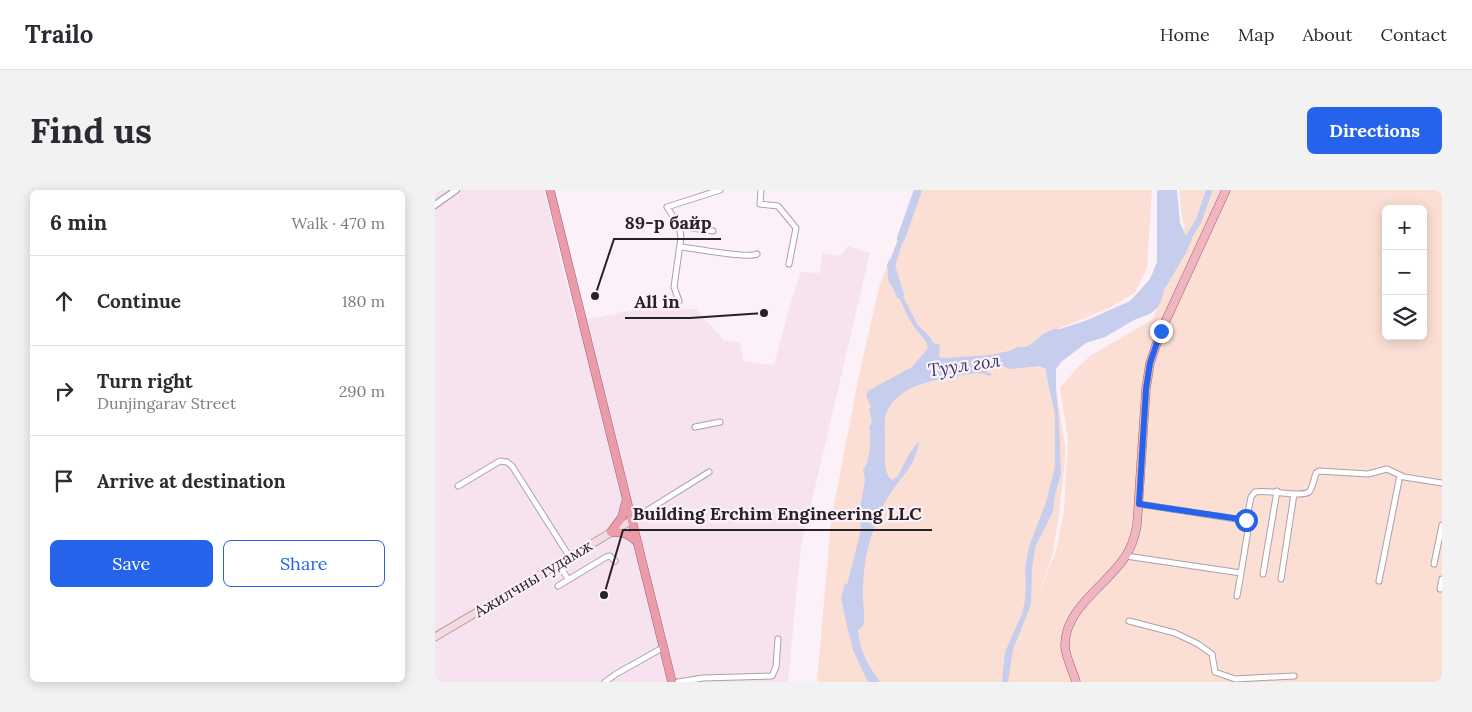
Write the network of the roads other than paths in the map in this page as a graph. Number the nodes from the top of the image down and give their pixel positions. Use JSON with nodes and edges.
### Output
{"nodes":[{"id":1,"x":456,"y":190,"type":"edge"},
{"id":2,"x":550,"y":190,"type":"edge"},
{"id":3,"x":720,"y":190,"type":"edge"},
{"id":4,"x":761,"y":190,"type":"edge"},
{"id":5,"x":1226,"y":190,"type":"edge"},
{"id":6,"x":435,"y":205,"type":"edge"},
{"id":7,"x":679,"y":226,"type":"junction"},
{"id":8,"x":713,"y":231,"type":"dead end"},
{"id":9,"x":680,"y":247,"type":"junction"},
{"id":10,"x":757,"y":254,"type":"dead end"},
{"id":11,"x":789,"y":264,"type":"dead end"},
{"id":12,"x":679,"y":302,"type":"dead end"},
{"id":13,"x":720,"y":422,"type":"dead end"},
{"id":14,"x":695,"y":427,"type":"dead end"},
{"id":15,"x":709,"y":472,"type":"dead end"},
{"id":16,"x":1400,"y":475,"type":"junction"},
{"id":17,"x":1442,"y":483,"type":"edge"},
{"id":18,"x":458,"y":486,"type":"dead end"},
{"id":19,"x":1277,"y":492,"type":"junction"},
{"id":20,"x":1294,"y":494,"type":"junction"},
{"id":21,"x":626,"y":497,"type":"junction"},
{"id":22,"x":1139,"y":504,"type":"junction"},
{"id":23,"x":632,"y":520,"type":"junction"},
{"id":24,"x":1442,"y":525,"type":"edge"},
{"id":25,"x":1248,"y":530,"type":"dead end"},
{"id":26,"x":611,"y":532,"type":"junction"},
{"id":27,"x":638,"y":543,"type":"junction"},
{"id":28,"x":569,"y":556,"type":"junction"},
{"id":29,"x":1126,"y":556,"type":"junction"},
{"id":30,"x":615,"y":561,"type":"dead end"},
{"id":31,"x":558,"y":563,"type":"junction"},
{"id":32,"x":1435,"y":564,"type":"dead end"},
{"id":33,"x":1241,"y":573,"type":"junction"},
{"id":34,"x":1263,"y":574,"type":"dead end"},
{"id":35,"x":568,"y":579,"type":"junction"},
{"id":36,"x":1281,"y":579,"type":"dead end"},
{"id":37,"x":1442,"y":579,"type":"edge"},
{"id":38,"x":1379,"y":581,"type":"dead end"},
{"id":39,"x":558,"y":586,"type":"dead end"},
{"id":40,"x":1440,"y":589,"type":"dead end"},
{"id":41,"x":1237,"y":596,"type":"dead end"},
{"id":42,"x":1129,"y":621,"type":"dead end"},
{"id":43,"x":435,"y":638,"type":"edge"},
{"id":44,"x":778,"y":640,"type":"dead end"},
{"id":45,"x":664,"y":647,"type":"junction"},
{"id":46,"x":1294,"y":676,"type":"dead end"},
{"id":47,"x":605,"y":682,"type":"edge"},
{"id":48,"x":672,"y":682,"type":"edge"},
{"id":49,"x":678,"y":682,"type":"edge"},
{"id":50,"x":1077,"y":682,"type":"edge"}],
"edges":[{"from":1,"to":6,"type":"street"},
{"from":2,"to":21,"type":"highway"},
{"from":3,"to":7,"type":"street"},
{"from":4,"to":11,"type":"street"},
{"from":5,"to":22,"type":"main road"},
{"from":7,"to":8,"type":"street"},
{"from":7,"to":9,"type":"street"},
{"from":9,"to":10,"type":"street"},
{"from":9,"to":12,"type":"street"},
{"from":13,"to":14,"type":"street"},
{"from":15,"to":23,"type":"street"},
{"from":16,"to":17,"type":"street"},
{"from":16,"to":20,"type":"street"},
{"from":16,"to":38,"type":"street"},
{"from":18,"to":28,"type":"street"},
{"from":19,"to":20,"type":"street"},
{"from":19,"to":22,"type":"street"},
{"from":19,"to":34,"type":"street"},
{"from":20,"to":36,"type":"street"},
{"from":21,"to":23,"type":"highway"},
{"from":21,"to":26,"type":"highway"},
{"from":22,"to":29,"type":"main road"},
{"from":23,"to":26,"type":"main road","name":"Ажилчны гудамж"},
{"from":23,"to":27,"type":"highway"},
{"from":24,"to":32,"type":"street"},
{"from":25,"to":33,"type":"street"},
{"from":26,"to":27,"type":"highway"},
{"from":26,"to":28,"type":"main road","name":"Ажилчны гудамж"},
{"from":27,"to":45,"type":"highway"},
{"from":28,"to":31,"type":"main road","name":"Ажилчны гудамж"},
{"from":29,"to":33,"type":"street"},
{"from":29,"to":50,"type":"main road"},
{"from":30,"to":35,"type":"street"},
{"from":31,"to":35,"type":"street"},
{"from":31,"to":43,"type":"main road","name":"Ажилчны гудамж"},
{"from":33,"to":41,"type":"street"},
{"from":35,"to":39,"type":"street"},
{"from":37,"to":40,"type":"street"},
{"from":42,"to":46,"type":"street"},
{"from":44,"to":49,"type":"street"},
{"from":45,"to":47,"type":"street"},
{"from":45,"to":48,"type":"highway"}]}
